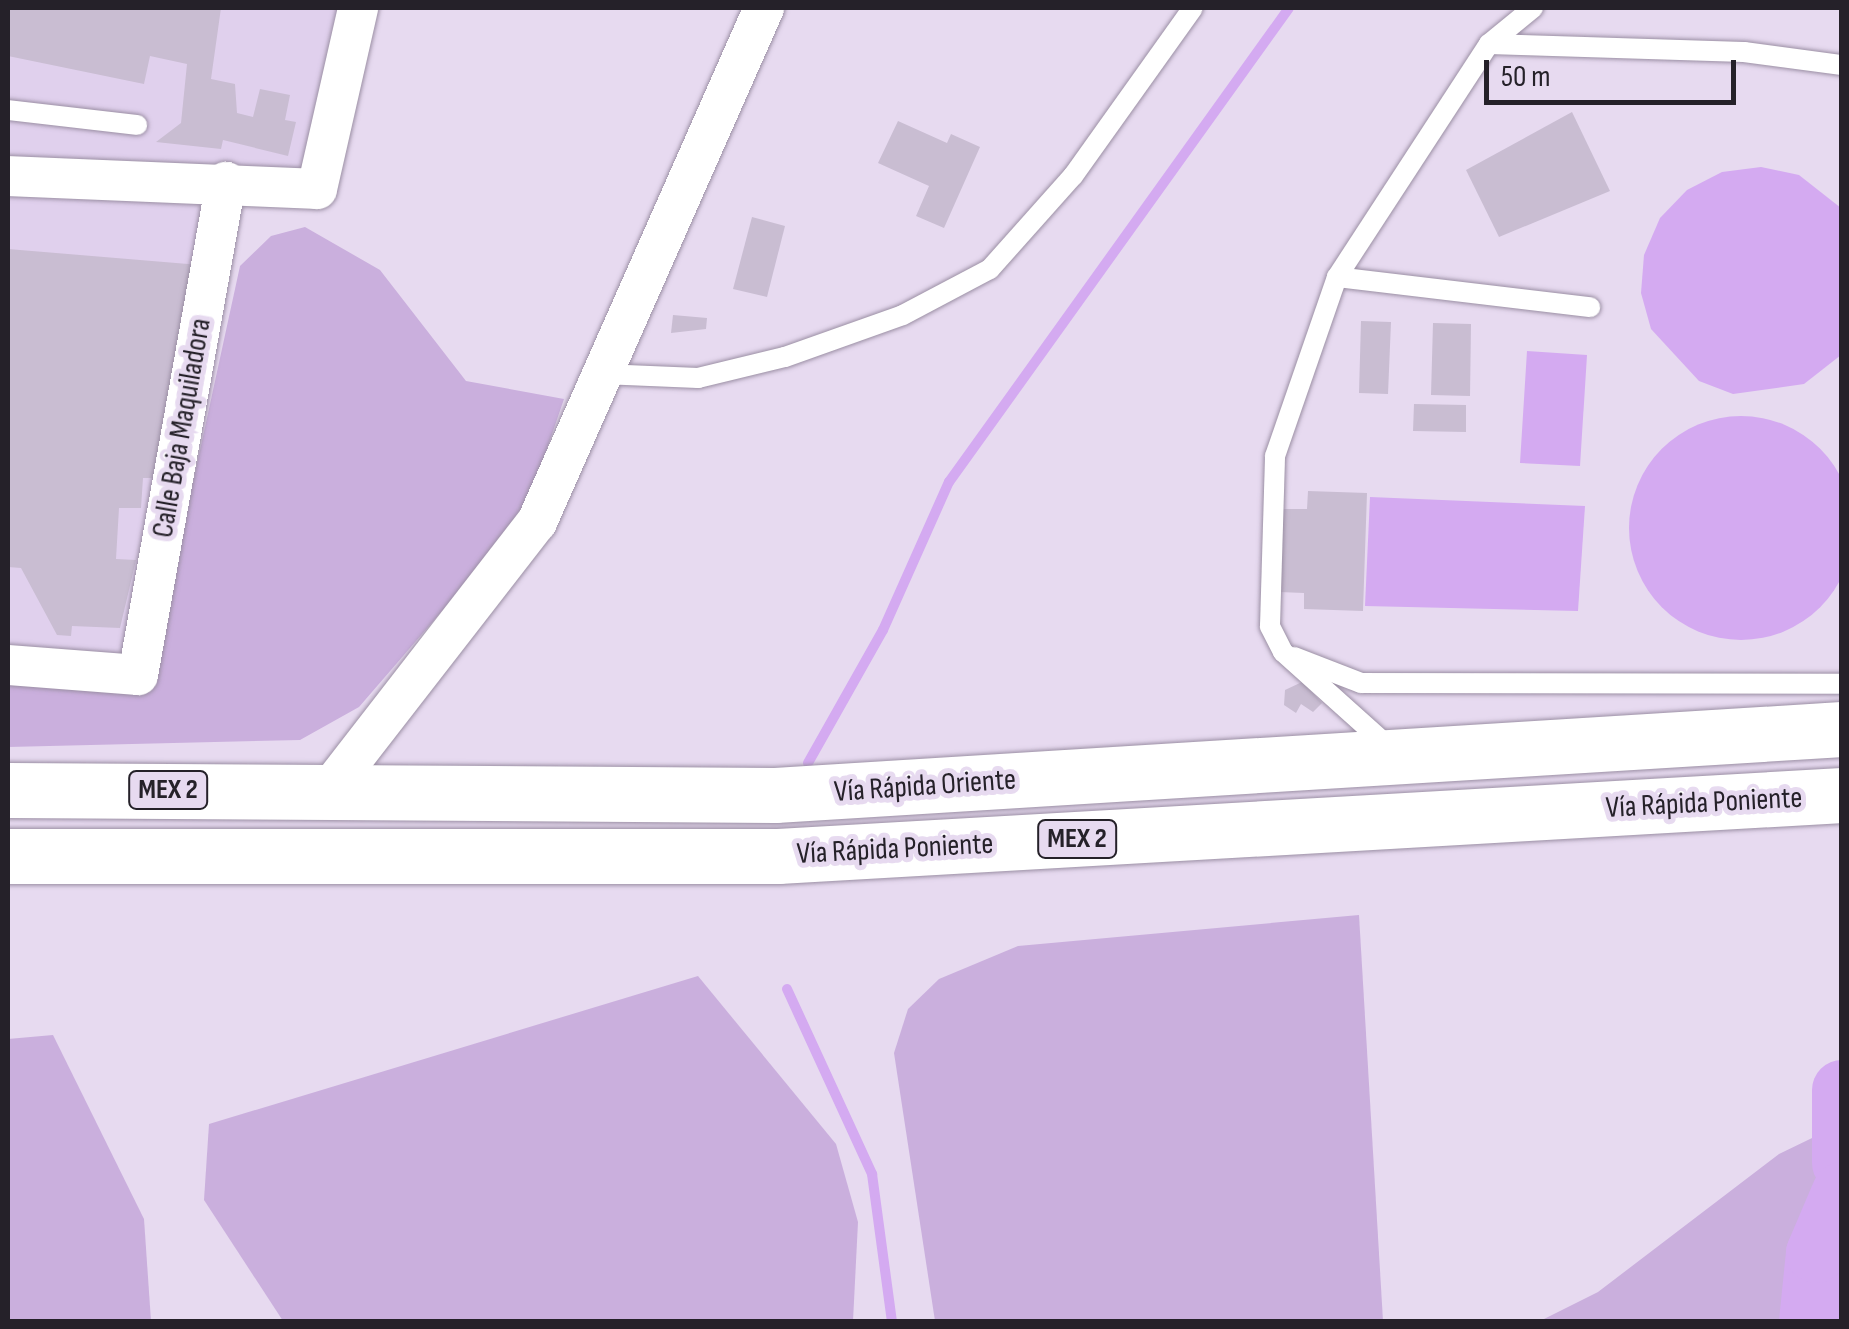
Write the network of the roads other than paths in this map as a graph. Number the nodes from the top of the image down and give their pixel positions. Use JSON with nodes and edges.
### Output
{"nodes":[{"id":1,"x":358,"y":8,"type":"edge"},
{"id":2,"x":764,"y":8,"type":"edge"},
{"id":3,"x":1194,"y":8,"type":"edge"},
{"id":4,"x":1533,"y":8,"type":"edge"},
{"id":5,"x":1489,"y":44,"type":"junction"},
{"id":6,"x":1842,"y":65,"type":"edge"},
{"id":7,"x":8,"y":110,"type":"edge"},
{"id":8,"x":137,"y":124,"type":"dead end"},
{"id":9,"x":8,"y":176,"type":"edge"},
{"id":10,"x":226,"y":182,"type":"junction"},
{"id":11,"x":1337,"y":277,"type":"junction"},
{"id":12,"x":1590,"y":307,"type":"dead end"},
{"id":13,"x":602,"y":374,"type":"junction"},
{"id":14,"x":1283,"y":652,"type":"junction"},
{"id":15,"x":8,"y":665,"type":"edge"},
{"id":16,"x":1842,"y":684,"type":"edge"},
{"id":17,"x":1842,"y":729,"type":"edge"},
{"id":18,"x":1399,"y":756,"type":"junction"},
{"id":19,"x":8,"y":790,"type":"edge"},
{"id":20,"x":328,"y":791,"type":"junction"},
{"id":21,"x":1842,"y":795,"type":"edge"},
{"id":22,"x":8,"y":856,"type":"edge"}],
"edges":[{"from":1,"to":10,"type":"street"},
{"from":2,"to":13,"type":"street"},
{"from":3,"to":13,"type":"lane"},
{"from":4,"to":5,"type":"lane"},
{"from":5,"to":6,"type":"lane"},
{"from":5,"to":11,"type":"lane"},
{"from":7,"to":8,"type":"lane"},
{"from":9,"to":10,"type":"street"},
{"from":10,"to":15,"type":"street","name":"Calle Baja Maquiladora"},
{"from":11,"to":12,"type":"lane"},
{"from":11,"to":14,"type":"lane"},
{"from":13,"to":20,"type":"street"},
{"from":14,"to":16,"type":"lane"},
{"from":14,"to":18,"type":"lane"},
{"from":17,"to":18,"type":"highway","name":"Vía Rápida Oriente","number":"MEX 2"},
{"from":18,"to":20,"type":"highway","name":"Vía Rápida Oriente","number":"MEX 2"},
{"from":19,"to":20,"type":"highway","name":"Vía Rápida Oriente","number":"MEX 2"},
{"from":21,"to":22,"type":"highway","name":"Vía Rápida Poniente","number":"MEX 2"}]}
